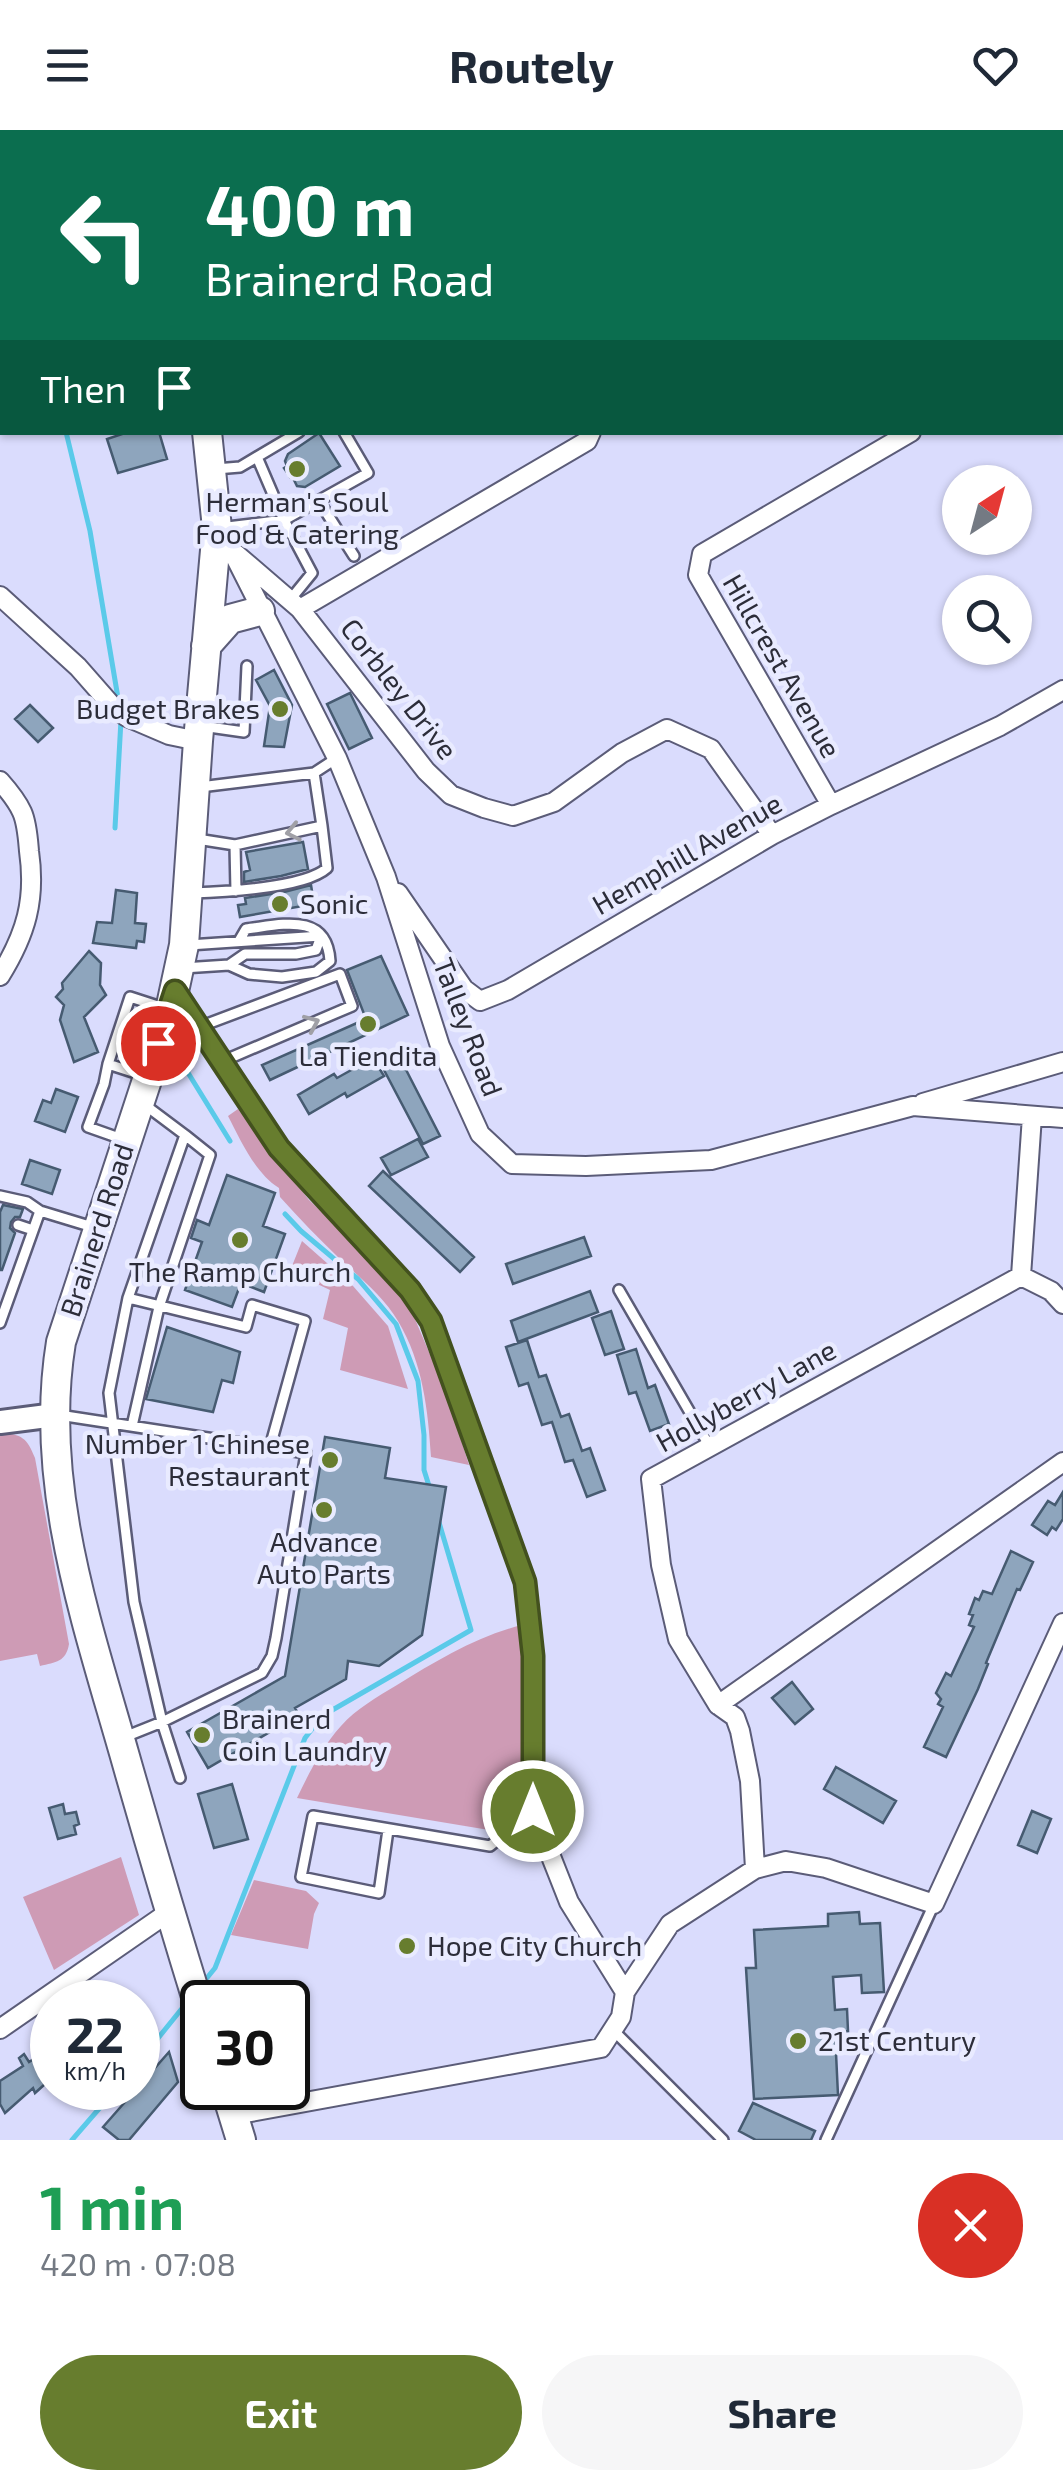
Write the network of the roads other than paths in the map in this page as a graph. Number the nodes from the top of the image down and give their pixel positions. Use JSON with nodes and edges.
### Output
{"nodes":[{"id":1,"x":207,"y":435,"type":"edge"},
{"id":2,"x":294,"y":435,"type":"edge"},
{"id":3,"x":346,"y":435,"type":"edge"},
{"id":4,"x":590,"y":435,"type":"edge"},
{"id":5,"x":906,"y":435,"type":"edge"},
{"id":6,"x":257,"y":457,"type":"junction"},
{"id":7,"x":212,"y":470,"type":"junction"},
{"id":8,"x":319,"y":501,"type":"junction"},
{"id":9,"x":284,"y":520,"type":"junction"},
{"id":10,"x":224,"y":540,"type":"junction"},
{"id":11,"x":354,"y":556,"type":"dead end"},
{"id":12,"x":0,"y":596,"type":"edge"},
{"id":13,"x":295,"y":604,"type":"junction"},
{"id":14,"x":260,"y":611,"type":"junction"},
{"id":15,"x":206,"y":646,"type":"junction"},
{"id":16,"x":247,"y":666,"type":"dead end"},
{"id":17,"x":1063,"y":690,"type":"edge"},
{"id":18,"x":199,"y":733,"type":"junction"},
{"id":19,"x":337,"y":758,"type":"junction"},
{"id":20,"x":314,"y":773,"type":"junction"},
{"id":21,"x":0,"y":780,"type":"edge"},
{"id":22,"x":195,"y":788,"type":"junction"},
{"id":23,"x":831,"y":805,"type":"junction"},
{"id":24,"x":322,"y":826,"type":"junction"},
{"id":25,"x":772,"y":835,"type":"junction"},
{"id":26,"x":192,"y":839,"type":"junction"},
{"id":27,"x":235,"y":844,"type":"junction"},
{"id":28,"x":386,"y":876,"type":"junction"},
{"id":29,"x":236,"y":891,"type":"junction"},
{"id":30,"x":189,"y":894,"type":"junction"},
{"id":31,"x":321,"y":936,"type":"junction"},
{"id":32,"x":229,"y":965,"type":"junction"},
{"id":33,"x":0,"y":976,"type":"edge"},
{"id":34,"x":177,"y":978,"type":"junction"},
{"id":35,"x":199,"y":1027,"type":"junction"},
{"id":36,"x":222,"y":1061,"type":"junction"},
{"id":37,"x":1063,"y":1062,"type":"edge"},
{"id":38,"x":108,"y":1064,"type":"junction"},
{"id":39,"x":143,"y":1088,"type":"junction"},
{"id":40,"x":913,"y":1106,"type":"junction"},
{"id":41,"x":1032,"y":1116,"type":"junction"},
{"id":42,"x":1063,"y":1118,"type":"edge"},
{"id":43,"x":186,"y":1135,"type":"junction"},
{"id":44,"x":126,"y":1140,"type":"junction"},
{"id":45,"x":0,"y":1196,"type":"edge"},
{"id":46,"x":40,"y":1211,"type":"junction"},
{"id":47,"x":18,"y":1225,"type":"dead end"},
{"id":48,"x":98,"y":1229,"type":"junction"},
{"id":49,"x":33,"y":1230,"type":"junction"},
{"id":50,"x":12,"y":1240,"type":"dead end"},
{"id":51,"x":28,"y":1244,"type":"junction"},
{"id":52,"x":7,"y":1256,"type":"dead end"},
{"id":53,"x":22,"y":1262,"type":"junction"},
{"id":54,"x":1,"y":1273,"type":"edge"},
{"id":55,"x":1020,"y":1276,"type":"junction"},
{"id":56,"x":16,"y":1278,"type":"junction"},
{"id":57,"x":619,"y":1290,"type":"dead end"},
{"id":58,"x":5,"y":1293,"type":"edge"},
{"id":59,"x":128,"y":1298,"type":"junction"},
{"id":60,"x":1063,"y":1304,"type":"edge"},
{"id":61,"x":159,"y":1306,"type":"junction"},
{"id":62,"x":2,"y":1310,"type":"edge"},
{"id":63,"x":0,"y":1323,"type":"edge"},
{"id":64,"x":55,"y":1414,"type":"junction"},
{"id":65,"x":0,"y":1422,"type":"edge"},
{"id":66,"x":112,"y":1424,"type":"junction"},
{"id":67,"x":132,"y":1426,"type":"junction"},
{"id":68,"x":710,"y":1447,"type":"junction"},
{"id":69,"x":270,"y":1448,"type":"junction"},
{"id":70,"x":1063,"y":1462,"type":"edge"},
{"id":71,"x":1063,"y":1624,"type":"edge"},
{"id":72,"x":718,"y":1704,"type":"junction"},
{"id":73,"x":162,"y":1722,"type":"junction"},
{"id":74,"x":120,"y":1739,"type":"junction"},
{"id":75,"x":180,"y":1778,"type":"dead end"},
{"id":76,"x":533,"y":1811,"type":"junction"},
{"id":77,"x":388,"y":1830,"type":"junction"},
{"id":78,"x":755,"y":1869,"type":"junction"},
{"id":79,"x":934,"y":1904,"type":"junction"},
{"id":80,"x":169,"y":1912,"type":"junction"},
{"id":81,"x":191,"y":1980,"type":"edge"},
{"id":82,"x":626,"y":1992,"type":"junction"},
{"id":83,"x":0,"y":2029,"type":"edge"},
{"id":84,"x":613,"y":2030,"type":"junction"},
{"id":85,"x":238,"y":2128,"type":"edge"},
{"id":86,"x":723,"y":2140,"type":"edge"},
{"id":87,"x":826,"y":2140,"type":"edge"}],
"edges":[{"from":1,"to":7,"type":"main road","name":"Brainerd Road"},
{"from":2,"to":6,"type":"lane"},
{"from":3,"to":8,"type":"lane"},
{"from":4,"to":13,"type":"street"},
{"from":5,"to":23,"type":"street","name":"Hillcrest Avenue"},
{"from":6,"to":7,"type":"lane"},
{"from":6,"to":9,"type":"lane"},
{"from":7,"to":10,"type":"main road","name":"Brainerd Road"},
{"from":8,"to":9,"type":"lane"},
{"from":8,"to":11,"type":"lane"},
{"from":9,"to":10,"type":"lane"},
{"from":9,"to":13,"type":"lane"},
{"from":10,"to":13,"type":"street","name":"Corbley Drive"},
{"from":10,"to":14,"type":"street","name":"Talley Road"},
{"from":10,"to":15,"type":"main road","name":"Brainerd Road"},
{"from":12,"to":18,"type":"street"},
{"from":13,"to":25,"type":"street","name":"Corbley Drive"},
{"from":14,"to":15,"type":"main road"},
{"from":14,"to":19,"type":"street","name":"Talley Road"},
{"from":15,"to":18,"type":"main road","name":"Brainerd Road"},
{"from":16,"to":18,"type":"lane"},
{"from":17,"to":23,"type":"street","name":"Hemphill Avenue"},
{"from":18,"to":22,"type":"main road","name":"Brainerd Road"},
{"from":19,"to":20,"type":"lane"},
{"from":19,"to":28,"type":"street","name":"Talley Road"},
{"from":20,"to":22,"type":"lane"},
{"from":20,"to":24,"type":"lane"},
{"from":21,"to":33,"type":"street"},
{"from":22,"to":26,"type":"main road","name":"Brainerd Road"},
{"from":23,"to":25,"type":"street","name":"Hemphill Avenue"},
{"from":24,"to":27,"type":"lane","one_way":true},
{"from":24,"to":29,"type":"lane"},
{"from":25,"to":28,"type":"street","name":"Hemphill Avenue"},
{"from":26,"to":27,"type":"lane"},
{"from":26,"to":30,"type":"main road","name":"Brainerd Road"},
{"from":27,"to":29,"type":"lane"},
{"from":28,"to":40,"type":"street","name":"Talley Road"},
{"from":29,"to":30,"type":"lane"},
{"from":30,"to":34,"type":"main road","name":"Brainerd Road"},
{"from":31,"to":32,"type":"lane"},
{"from":31,"to":32,"type":"lane"},
{"from":31,"to":34,"type":"lane"},
{"from":32,"to":34,"type":"lane"},
{"from":34,"to":35,"type":"street"},
{"from":34,"to":38,"type":"lane"},
{"from":34,"to":39,"type":"main road","name":"Brainerd Road"},
{"from":35,"to":36,"type":"street"},
{"from":36,"to":35,"type":"lane","one_way":true},
{"from":36,"to":76,"type":"street"},
{"from":37,"to":40,"type":"street","name":"Talley Road"},
{"from":38,"to":39,"type":"lane"},
{"from":38,"to":44,"type":"lane"},
{"from":39,"to":43,"type":"lane"},
{"from":39,"to":44,"type":"main road","name":"Brainerd Road"},
{"from":40,"to":41,"type":"street","name":"Talley Road"},
{"from":41,"to":42,"type":"street","name":"Talley Road"},
{"from":41,"to":55,"type":"street"},
{"from":43,"to":59,"type":"lane"},
{"from":43,"to":61,"type":"lane"},
{"from":44,"to":48,"type":"main road","name":"Brainerd Road"},
{"from":45,"to":46,"type":"lane"},
{"from":46,"to":48,"type":"lane"},
{"from":46,"to":49,"type":"lane"},
{"from":47,"to":49,"type":"lane"},
{"from":48,"to":64,"type":"main road","name":"Brainerd Road"},
{"from":49,"to":51,"type":"lane"},
{"from":50,"to":51,"type":"lane"},
{"from":51,"to":53,"type":"lane"},
{"from":52,"to":53,"type":"lane"},
{"from":53,"to":56,"type":"lane"},
{"from":54,"to":56,"type":"lane"},
{"from":55,"to":60,"type":"street"},
{"from":55,"to":68,"type":"street","name":"Hollyberry Lane"},
{"from":56,"to":58,"type":"lane"},
{"from":57,"to":68,"type":"lane"},
{"from":58,"to":62,"type":"lane"},
{"from":59,"to":61,"type":"lane"},
{"from":59,"to":66,"type":"lane"},
{"from":61,"to":67,"type":"lane"},
{"from":61,"to":69,"type":"lane"},
{"from":62,"to":63,"type":"lane"},
{"from":64,"to":65,"type":"street"},
{"from":64,"to":66,"type":"lane"},
{"from":64,"to":74,"type":"main road","name":"Brainerd Road"},
{"from":66,"to":67,"type":"lane"},
{"from":66,"to":73,"type":"lane"},
{"from":67,"to":69,"type":"lane"},
{"from":68,"to":72,"type":"street","name":"Hollyberry Lane"},
{"from":69,"to":73,"type":"lane"},
{"from":70,"to":72,"type":"street"},
{"from":71,"to":79,"type":"street"},
{"from":72,"to":78,"type":"street","name":"Hollyberry Lane"},
{"from":73,"to":74,"type":"lane"},
{"from":73,"to":75,"type":"lane"},
{"from":74,"to":80,"type":"main road","name":"Brainerd Road"},
{"from":76,"to":77,"type":"lane"},
{"from":76,"to":82,"type":"street"},
{"from":77,"to":77,"type":"lane"},
{"from":78,"to":79,"type":"street"},
{"from":78,"to":82,"type":"street"},
{"from":79,"to":87,"type":"lane"},
{"from":80,"to":81,"type":"main road","name":"Brainerd Road"},
{"from":80,"to":83,"type":"street"},
{"from":82,"to":84,"type":"street"},
{"from":84,"to":85,"type":"street"},
{"from":84,"to":86,"type":"lane"}]}
